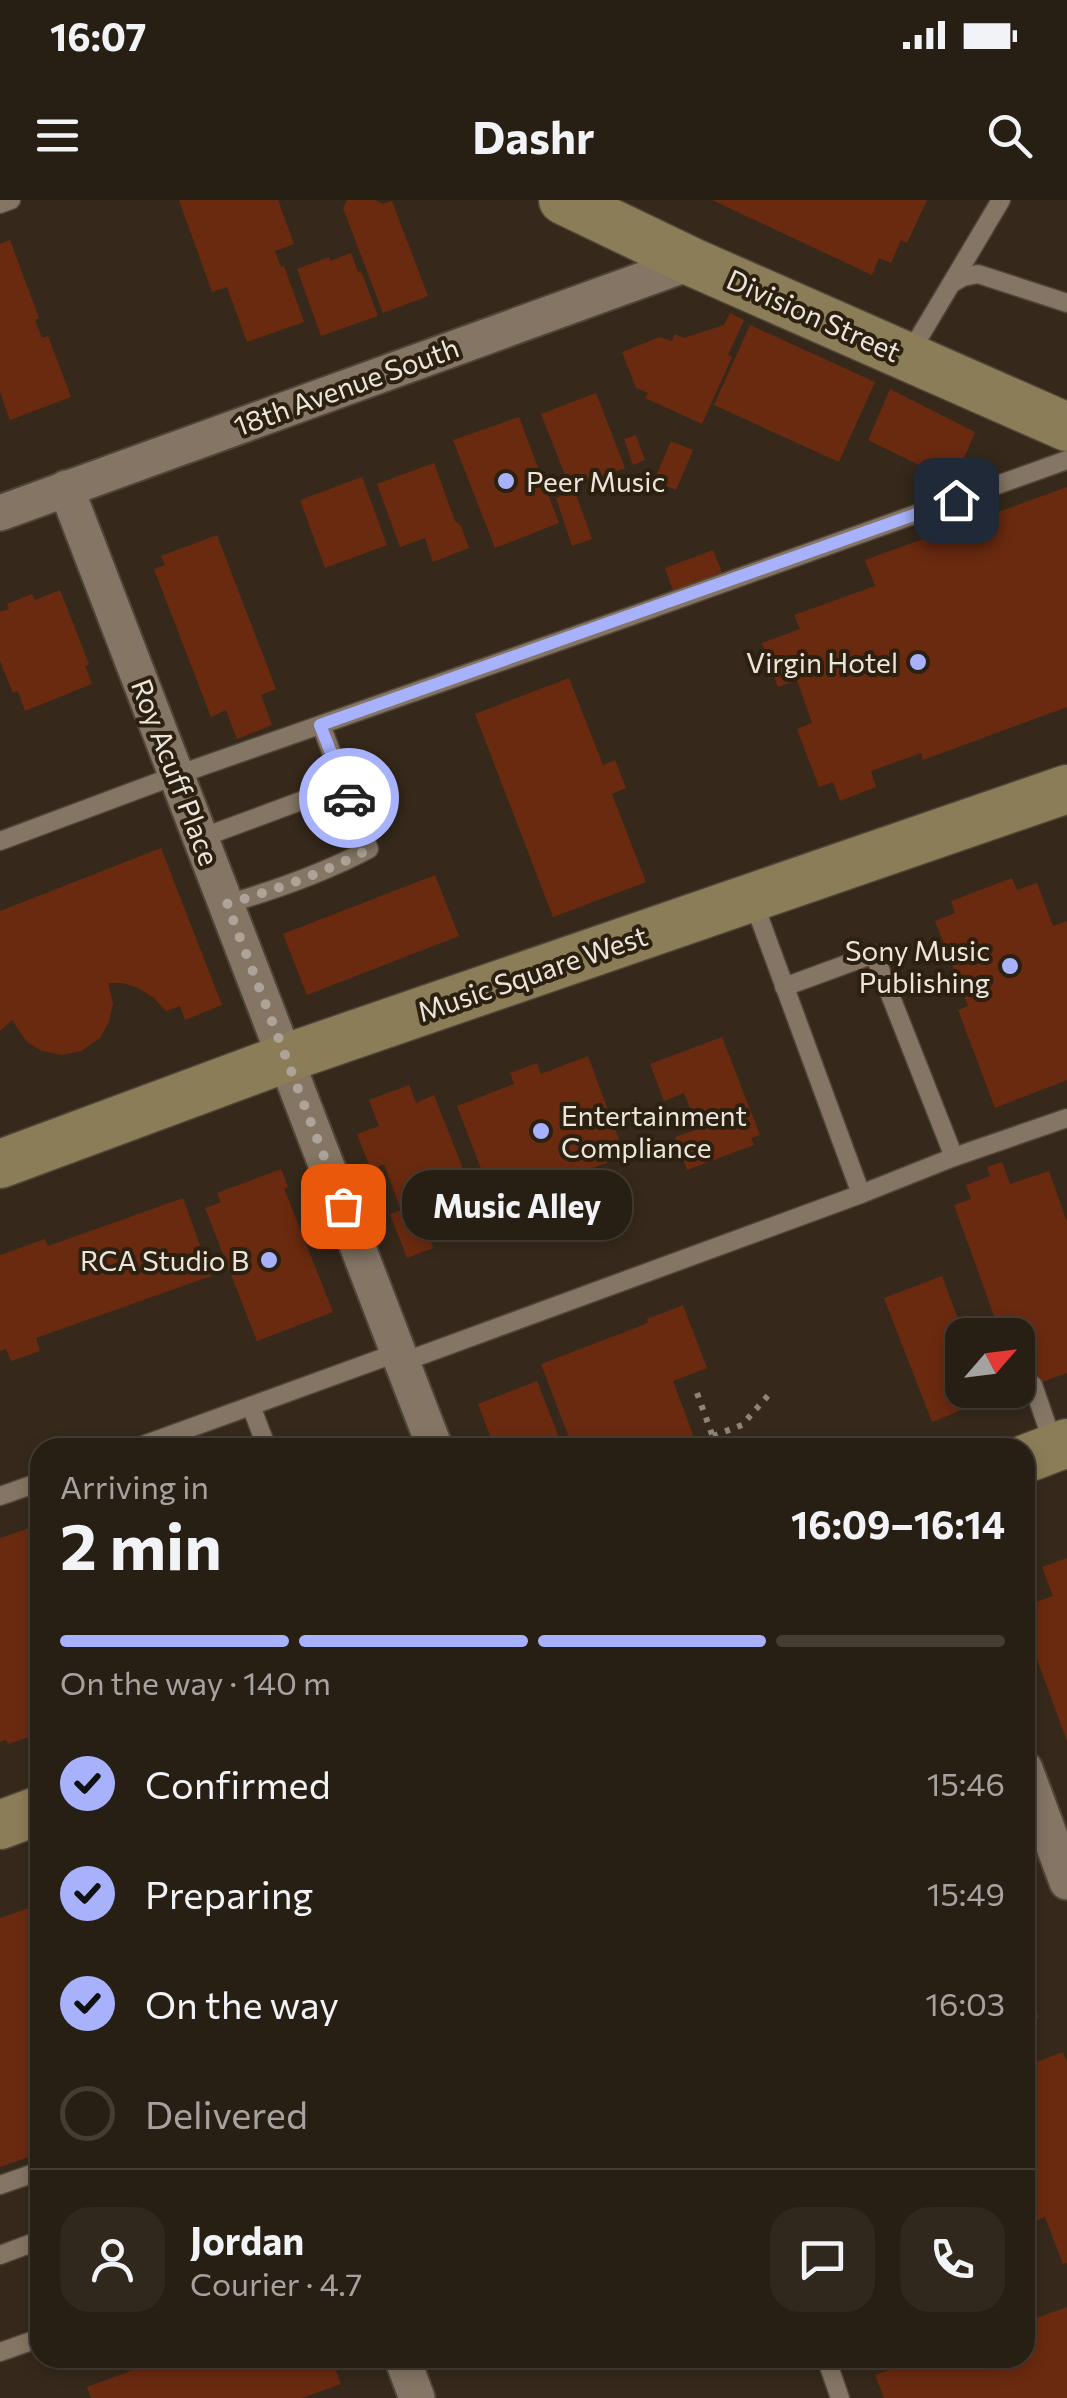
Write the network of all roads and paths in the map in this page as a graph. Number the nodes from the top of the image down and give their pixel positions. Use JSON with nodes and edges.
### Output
{"nodes":[{"id":1,"x":11,"y":200,"type":"edge"},
{"id":2,"x":563,"y":200,"type":"edge"},
{"id":3,"x":1001,"y":200,"type":"edge"},
{"id":4,"x":0,"y":204,"type":"edge"},
{"id":5,"x":692,"y":262,"type":"junction"},
{"id":6,"x":951,"y":284,"type":"junction"},
{"id":7,"x":1067,"y":303,"type":"edge"},
{"id":8,"x":908,"y":356,"type":"junction"},
{"id":9,"x":1067,"y":427,"type":"edge"},
{"id":10,"x":1067,"y":460,"type":"edge"},
{"id":11,"x":66,"y":488,"type":"junction"},
{"id":12,"x":0,"y":513,"type":"edge"},
{"id":13,"x":320,"y":725,"type":"junction"},
{"id":14,"x":177,"y":775,"type":"junction"},
{"id":15,"x":344,"y":785,"type":"junction"},
{"id":16,"x":1067,"y":789,"type":"edge"},
{"id":17,"x":201,"y":838,"type":"junction"},
{"id":18,"x":0,"y":841,"type":"edge"},
{"id":19,"x":752,"y":897,"type":"junction"},
{"id":20,"x":227,"y":904,"type":"junction"},
{"id":21,"x":784,"y":987,"type":"junction"},
{"id":22,"x":286,"y":1058,"type":"junction"},
{"id":23,"x":1067,"y":1118,"type":"edge"},
{"id":24,"x":954,"y":1158,"type":"junction"},
{"id":25,"x":0,"y":1164,"type":"edge"},
{"id":26,"x":862,"y":1194,"type":"junction"},
{"id":27,"x":401,"y":1358,"type":"junction"},
{"id":28,"x":773,"y":1390,"type":"dead end"},
{"id":29,"x":1035,"y":1393,"type":"edge"},
{"id":30,"x":697,"y":1394,"type":"dead end"},
{"id":31,"x":251,"y":1406,"type":"junction"},
{"id":32,"x":712,"y":1436,"type":"joint"},
{"id":33,"x":163,"y":1438,"type":"edge"},
{"id":34,"x":263,"y":1438,"type":"edge"},
{"id":35,"x":431,"y":1438,"type":"edge"},
{"id":36,"x":1049,"y":1450,"type":"edge"},
{"id":37,"x":30,"y":1486,"type":"edge"},
{"id":38,"x":0,"y":1496,"type":"edge"},
{"id":39,"x":30,"y":1814,"type":"edge"},
{"id":40,"x":1035,"y":1821,"type":"edge"},
{"id":41,"x":0,"y":1825,"type":"edge"},
{"id":42,"x":1067,"y":1882,"type":"edge"},
{"id":43,"x":30,"y":2174,"type":"edge"},
{"id":44,"x":0,"y":2185,"type":"edge"},
{"id":45,"x":30,"y":2244,"type":"edge"},
{"id":46,"x":0,"y":2254,"type":"edge"},
{"id":47,"x":30,"y":2342,"type":"edge"},
{"id":48,"x":0,"y":2352,"type":"edge"},
{"id":49,"x":406,"y":2368,"type":"edge"},
{"id":50,"x":830,"y":2368,"type":"edge"},
{"id":51,"x":417,"y":2398,"type":"edge"},
{"id":52,"x":840,"y":2398,"type":"edge"}],
"edges":[{"from":1,"to":4,"type":"lane"},
{"from":2,"to":5,"type":"main road","name":"Division Street"},
{"from":3,"to":6,"type":"lane"},
{"from":5,"to":8,"type":"main road","name":"Division Street"},
{"from":5,"to":11,"type":"street","name":"18th Avenue South"},
{"from":6,"to":7,"type":"lane"},
{"from":6,"to":8,"type":"lane"},
{"from":8,"to":9,"type":"main road","name":"Division Street"},
{"from":10,"to":13,"type":"lane"},
{"from":11,"to":12,"type":"street","name":"18th Avenue South"},
{"from":11,"to":14,"type":"street","name":"Roy Acuff Place"},
{"from":13,"to":14,"type":"lane"},
{"from":13,"to":15,"type":"lane"},
{"from":14,"to":17,"type":"street","name":"Roy Acuff Place"},
{"from":14,"to":18,"type":"lane"},
{"from":15,"to":17,"type":"lane"},
{"from":15,"to":20,"type":"lane"},
{"from":16,"to":19,"type":"main road","name":"Music Square West"},
{"from":17,"to":20,"type":"street","name":"Roy Acuff Place"},
{"from":19,"to":21,"type":"lane"},
{"from":19,"to":22,"type":"main road","name":"Music Square West"},
{"from":20,"to":22,"type":"street","name":"Roy Acuff Place"},
{"from":21,"to":24,"type":"lane"},
{"from":21,"to":26,"type":"lane"},
{"from":22,"to":25,"type":"main road","name":"Music Square West"},
{"from":22,"to":27,"type":"street","name":"Roy Acuff Place"},
{"from":23,"to":24,"type":"lane"},
{"from":24,"to":26,"type":"lane"},
{"from":26,"to":27,"type":"lane"},
{"from":27,"to":31,"type":"lane"},
{"from":27,"to":35,"type":"street","name":"Roy Acuff Place"},
{"from":28,"to":32,"type":"path"},
{"from":29,"to":36,"type":"lane"},
{"from":30,"to":32,"type":"path"},
{"from":31,"to":33,"type":"lane"},
{"from":31,"to":34,"type":"lane"},
{"from":37,"to":38,"type":"lane"},
{"from":39,"to":41,"type":"main road"},
{"from":40,"to":42,"type":"street"},
{"from":43,"to":44,"type":"lane"},
{"from":45,"to":46,"type":"lane"},
{"from":47,"to":48,"type":"lane"},
{"from":49,"to":51,"type":"street"},
{"from":50,"to":52,"type":"lane"}]}
